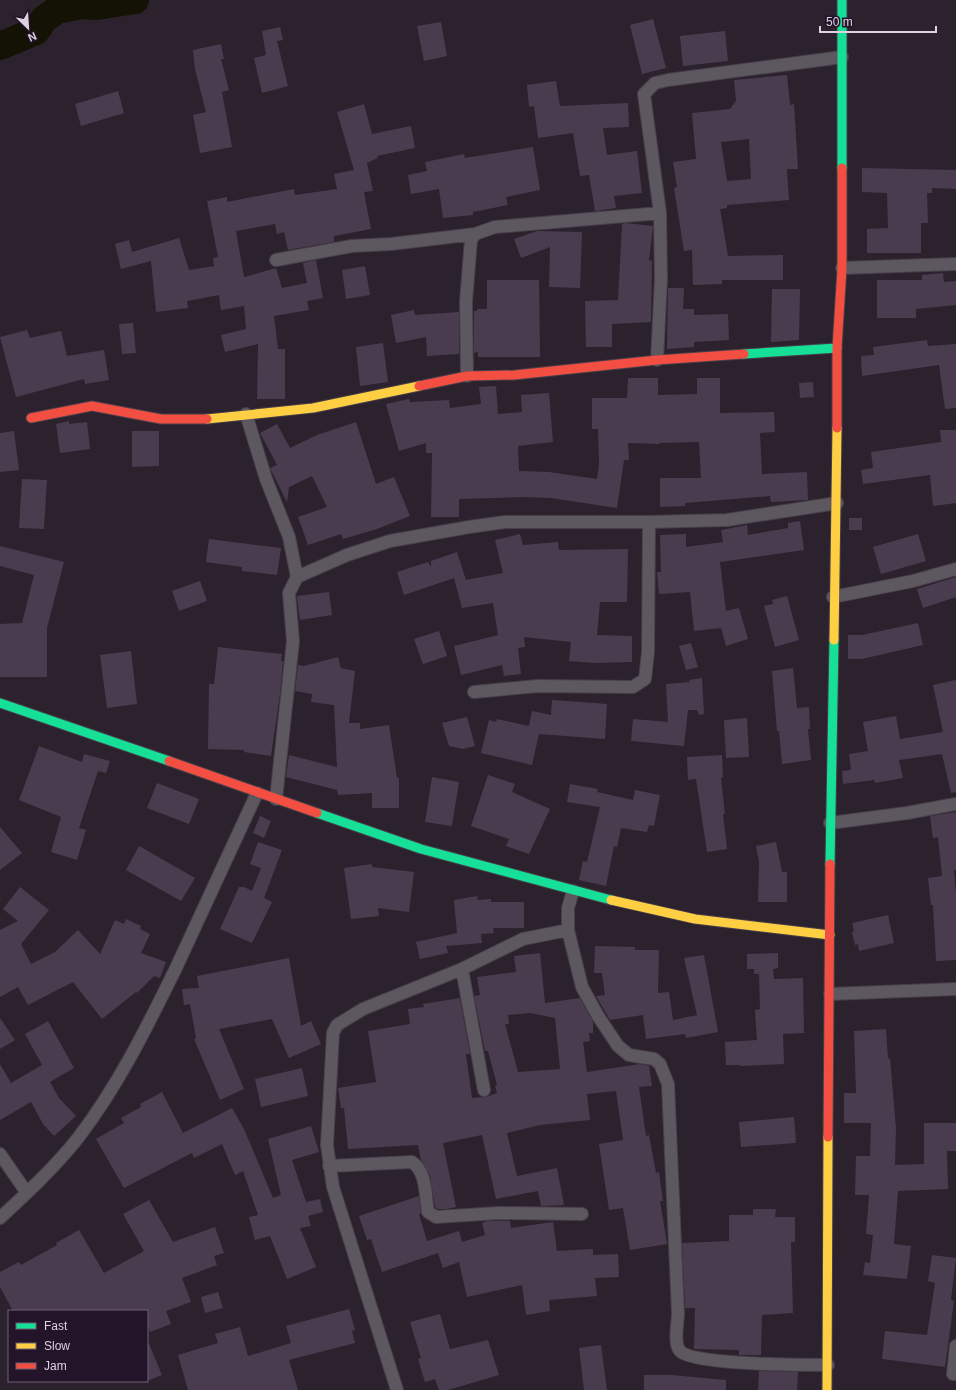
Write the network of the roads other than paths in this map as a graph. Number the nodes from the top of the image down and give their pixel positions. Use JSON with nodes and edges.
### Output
{"nodes":[{"id":1,"x":842,"y":0,"type":"edge"},
{"id":2,"x":842,"y":57,"type":"junction"},
{"id":3,"x":660,"y":213,"type":"junction"},
{"id":4,"x":475,"y":234,"type":"junction"},
{"id":5,"x":276,"y":260,"type":"dead end"},
{"id":6,"x":956,"y":264,"type":"edge"},
{"id":7,"x":842,"y":268,"type":"junction"},
{"id":8,"x":837,"y":348,"type":"junction"},
{"id":9,"x":658,"y":360,"type":"junction"},
{"id":10,"x":467,"y":376,"type":"junction"},
{"id":11,"x":246,"y":414,"type":"junction"},
{"id":12,"x":31,"y":418,"type":"dead end"},
{"id":13,"x":837,"y":503,"type":"junction"},
{"id":14,"x":649,"y":522,"type":"junction"},
{"id":15,"x":956,"y":569,"type":"edge"},
{"id":16,"x":297,"y":577,"type":"junction"},
{"id":17,"x":834,"y":597,"type":"junction"},
{"id":18,"x":474,"y":692,"type":"dead end"},
{"id":19,"x":0,"y":703,"type":"edge"},
{"id":20,"x":257,"y":793,"type":"junction"},
{"id":21,"x":276,"y":799,"type":"junction"},
{"id":22,"x":956,"y":804,"type":"edge"},
{"id":23,"x":830,"y":822,"type":"junction"},
{"id":24,"x":573,"y":891,"type":"junction"},
{"id":25,"x":568,"y":930,"type":"junction"},
{"id":26,"x":830,"y":935,"type":"junction"},
{"id":27,"x":462,"y":969,"type":"junction"},
{"id":28,"x":956,"y":989,"type":"edge"},
{"id":29,"x":830,"y":994,"type":"junction"},
{"id":30,"x":484,"y":1090,"type":"dead end"},
{"id":31,"x":0,"y":1154,"type":"edge"},
{"id":32,"x":329,"y":1166,"type":"junction"},
{"id":33,"x":27,"y":1193,"type":"junction"},
{"id":34,"x":582,"y":1214,"type":"dead end"},
{"id":35,"x":0,"y":1218,"type":"edge"},
{"id":36,"x":956,"y":1346,"type":"edge"},
{"id":37,"x":828,"y":1365,"type":"junction"},
{"id":38,"x":956,"y":1374,"type":"edge"},
{"id":39,"x":397,"y":1390,"type":"edge"},
{"id":40,"x":827,"y":1390,"type":"edge"}],
"edges":[{"from":1,"to":2,"type":"street"},
{"from":2,"to":3,"type":"street"},
{"from":2,"to":7,"type":"street"},
{"from":3,"to":4,"type":"street"},
{"from":3,"to":9,"type":"street"},
{"from":4,"to":5,"type":"street"},
{"from":4,"to":10,"type":"street"},
{"from":6,"to":7,"type":"street"},
{"from":7,"to":8,"type":"street"},
{"from":8,"to":9,"type":"street"},
{"from":8,"to":13,"type":"street"},
{"from":9,"to":10,"type":"street"},
{"from":10,"to":11,"type":"street"},
{"from":11,"to":12,"type":"street"},
{"from":11,"to":16,"type":"street"},
{"from":13,"to":14,"type":"street"},
{"from":13,"to":17,"type":"street"},
{"from":14,"to":16,"type":"street"},
{"from":14,"to":18,"type":"street"},
{"from":15,"to":17,"type":"street"},
{"from":16,"to":21,"type":"street"},
{"from":17,"to":23,"type":"street"},
{"from":19,"to":20,"type":"street"},
{"from":20,"to":21,"type":"street"},
{"from":20,"to":33,"type":"street"},
{"from":21,"to":24,"type":"street"},
{"from":22,"to":23,"type":"street"},
{"from":23,"to":26,"type":"street"},
{"from":24,"to":25,"type":"street"},
{"from":24,"to":26,"type":"street"},
{"from":25,"to":27,"type":"street"},
{"from":25,"to":37,"type":"street"},
{"from":26,"to":29,"type":"street"},
{"from":27,"to":30,"type":"street"},
{"from":27,"to":32,"type":"street"},
{"from":28,"to":29,"type":"street"},
{"from":29,"to":37,"type":"street"},
{"from":31,"to":33,"type":"street"},
{"from":32,"to":34,"type":"street"},
{"from":32,"to":39,"type":"street"},
{"from":33,"to":35,"type":"street"},
{"from":36,"to":38,"type":"street"},
{"from":37,"to":40,"type":"street"}]}
